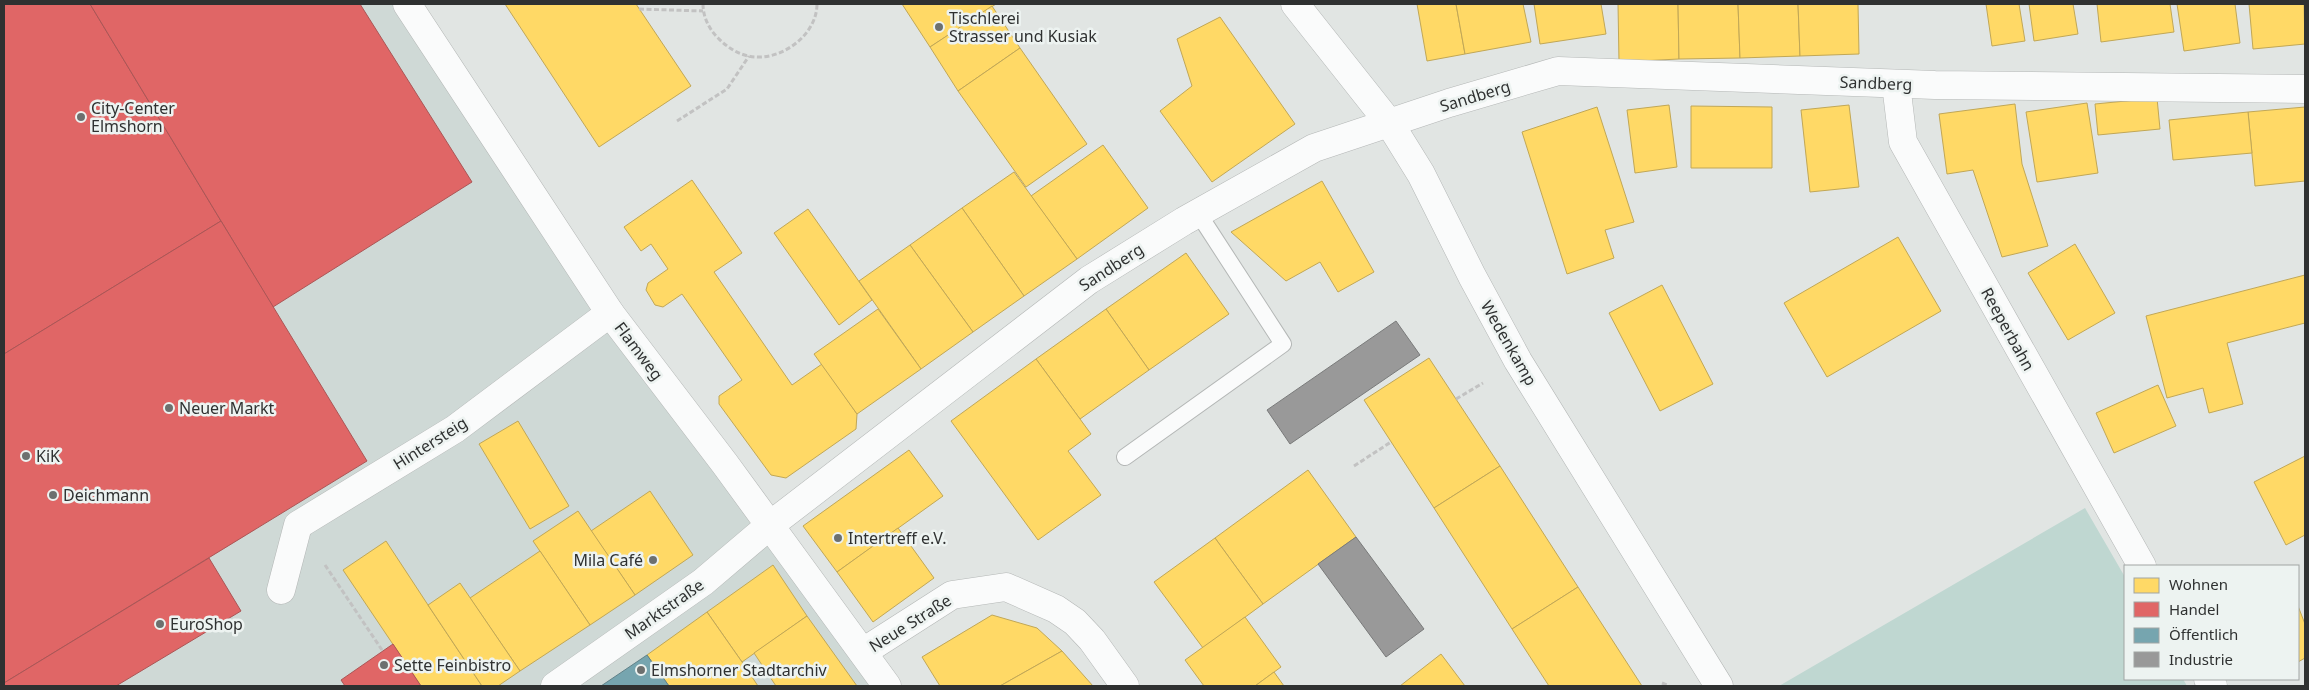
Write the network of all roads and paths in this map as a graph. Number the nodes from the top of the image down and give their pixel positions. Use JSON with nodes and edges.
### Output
{"nodes":[{"id":1,"x":407,"y":4,"type":"edge"},
{"id":2,"x":703,"y":4,"type":"edge"},
{"id":3,"x":817,"y":4,"type":"edge"},
{"id":4,"x":1295,"y":4,"type":"edge"},
{"id":5,"x":639,"y":9,"type":"dead end"},
{"id":6,"x":703,"y":11,"type":"junction"},
{"id":7,"x":749,"y":56,"type":"junction"},
{"id":8,"x":1896,"y":84,"type":"junction"},
{"id":9,"x":2305,"y":89,"type":"edge"},
{"id":10,"x":677,"y":121,"type":"dead end"},
{"id":11,"x":1390,"y":124,"type":"junction"},
{"id":12,"x":1198,"y":213,"type":"junction"},
{"id":13,"x":610,"y":313,"type":"junction"},
{"id":14,"x":1483,"y":383,"type":"dead end"},
{"id":15,"x":1456,"y":399,"type":"dead end"},
{"id":16,"x":1391,"y":442,"type":"dead end"},
{"id":17,"x":1125,"y":457,"type":"dead end"},
{"id":18,"x":1354,"y":466,"type":"dead end"},
{"id":19,"x":298,"y":525,"type":"junction"},
{"id":20,"x":769,"y":526,"type":"junction"},
{"id":21,"x":2141,"y":565,"type":"edge"},
{"id":22,"x":281,"y":590,"type":"dead end"},
{"id":23,"x":382,"y":650,"type":"dead end"},
{"id":24,"x":863,"y":652,"type":"junction"},
{"id":25,"x":1662,"y":683,"type":"dead end"},
{"id":26,"x":555,"y":686,"type":"edge"},
{"id":27,"x":886,"y":686,"type":"edge"},
{"id":28,"x":1125,"y":686,"type":"edge"},
{"id":29,"x":1669,"y":686,"type":"edge"},
{"id":30,"x":1719,"y":686,"type":"edge"}],
"edges":[{"from":1,"to":13,"type":"street","name":"Flamweg"},
{"from":2,"to":6,"type":"path"},
{"from":3,"to":7,"type":"path"},
{"from":4,"to":11,"type":"street","name":"Wedenkamp"},
{"from":5,"to":6,"type":"path"},
{"from":6,"to":7,"type":"path"},
{"from":7,"to":10,"type":"path"},
{"from":8,"to":9,"type":"street","name":"Sandberg"},
{"from":8,"to":11,"type":"street","name":"Sandberg"},
{"from":8,"to":21,"type":"street","name":"Reeperbahn"},
{"from":11,"to":12,"type":"street","name":"Sandberg"},
{"from":11,"to":30,"type":"street","name":"Wedenkamp"},
{"from":12,"to":17,"type":"lane"},
{"from":12,"to":20,"type":"street","name":"Sandberg"},
{"from":13,"to":19,"type":"street","name":"Hintersteig"},
{"from":13,"to":20,"type":"street","name":"Flamweg"},
{"from":14,"to":15,"type":"path"},
{"from":16,"to":18,"type":"path"},
{"from":19,"to":22,"type":"street"},
{"from":19,"to":23,"type":"path"},
{"from":20,"to":24,"type":"street","name":"Flamweg"},
{"from":20,"to":26,"type":"street","name":"Marktstraße"},
{"from":24,"to":27,"type":"street","name":"Flamweg"},
{"from":24,"to":28,"type":"street","name":"Neue Straße"},
{"from":25,"to":29,"type":"path"}]}
